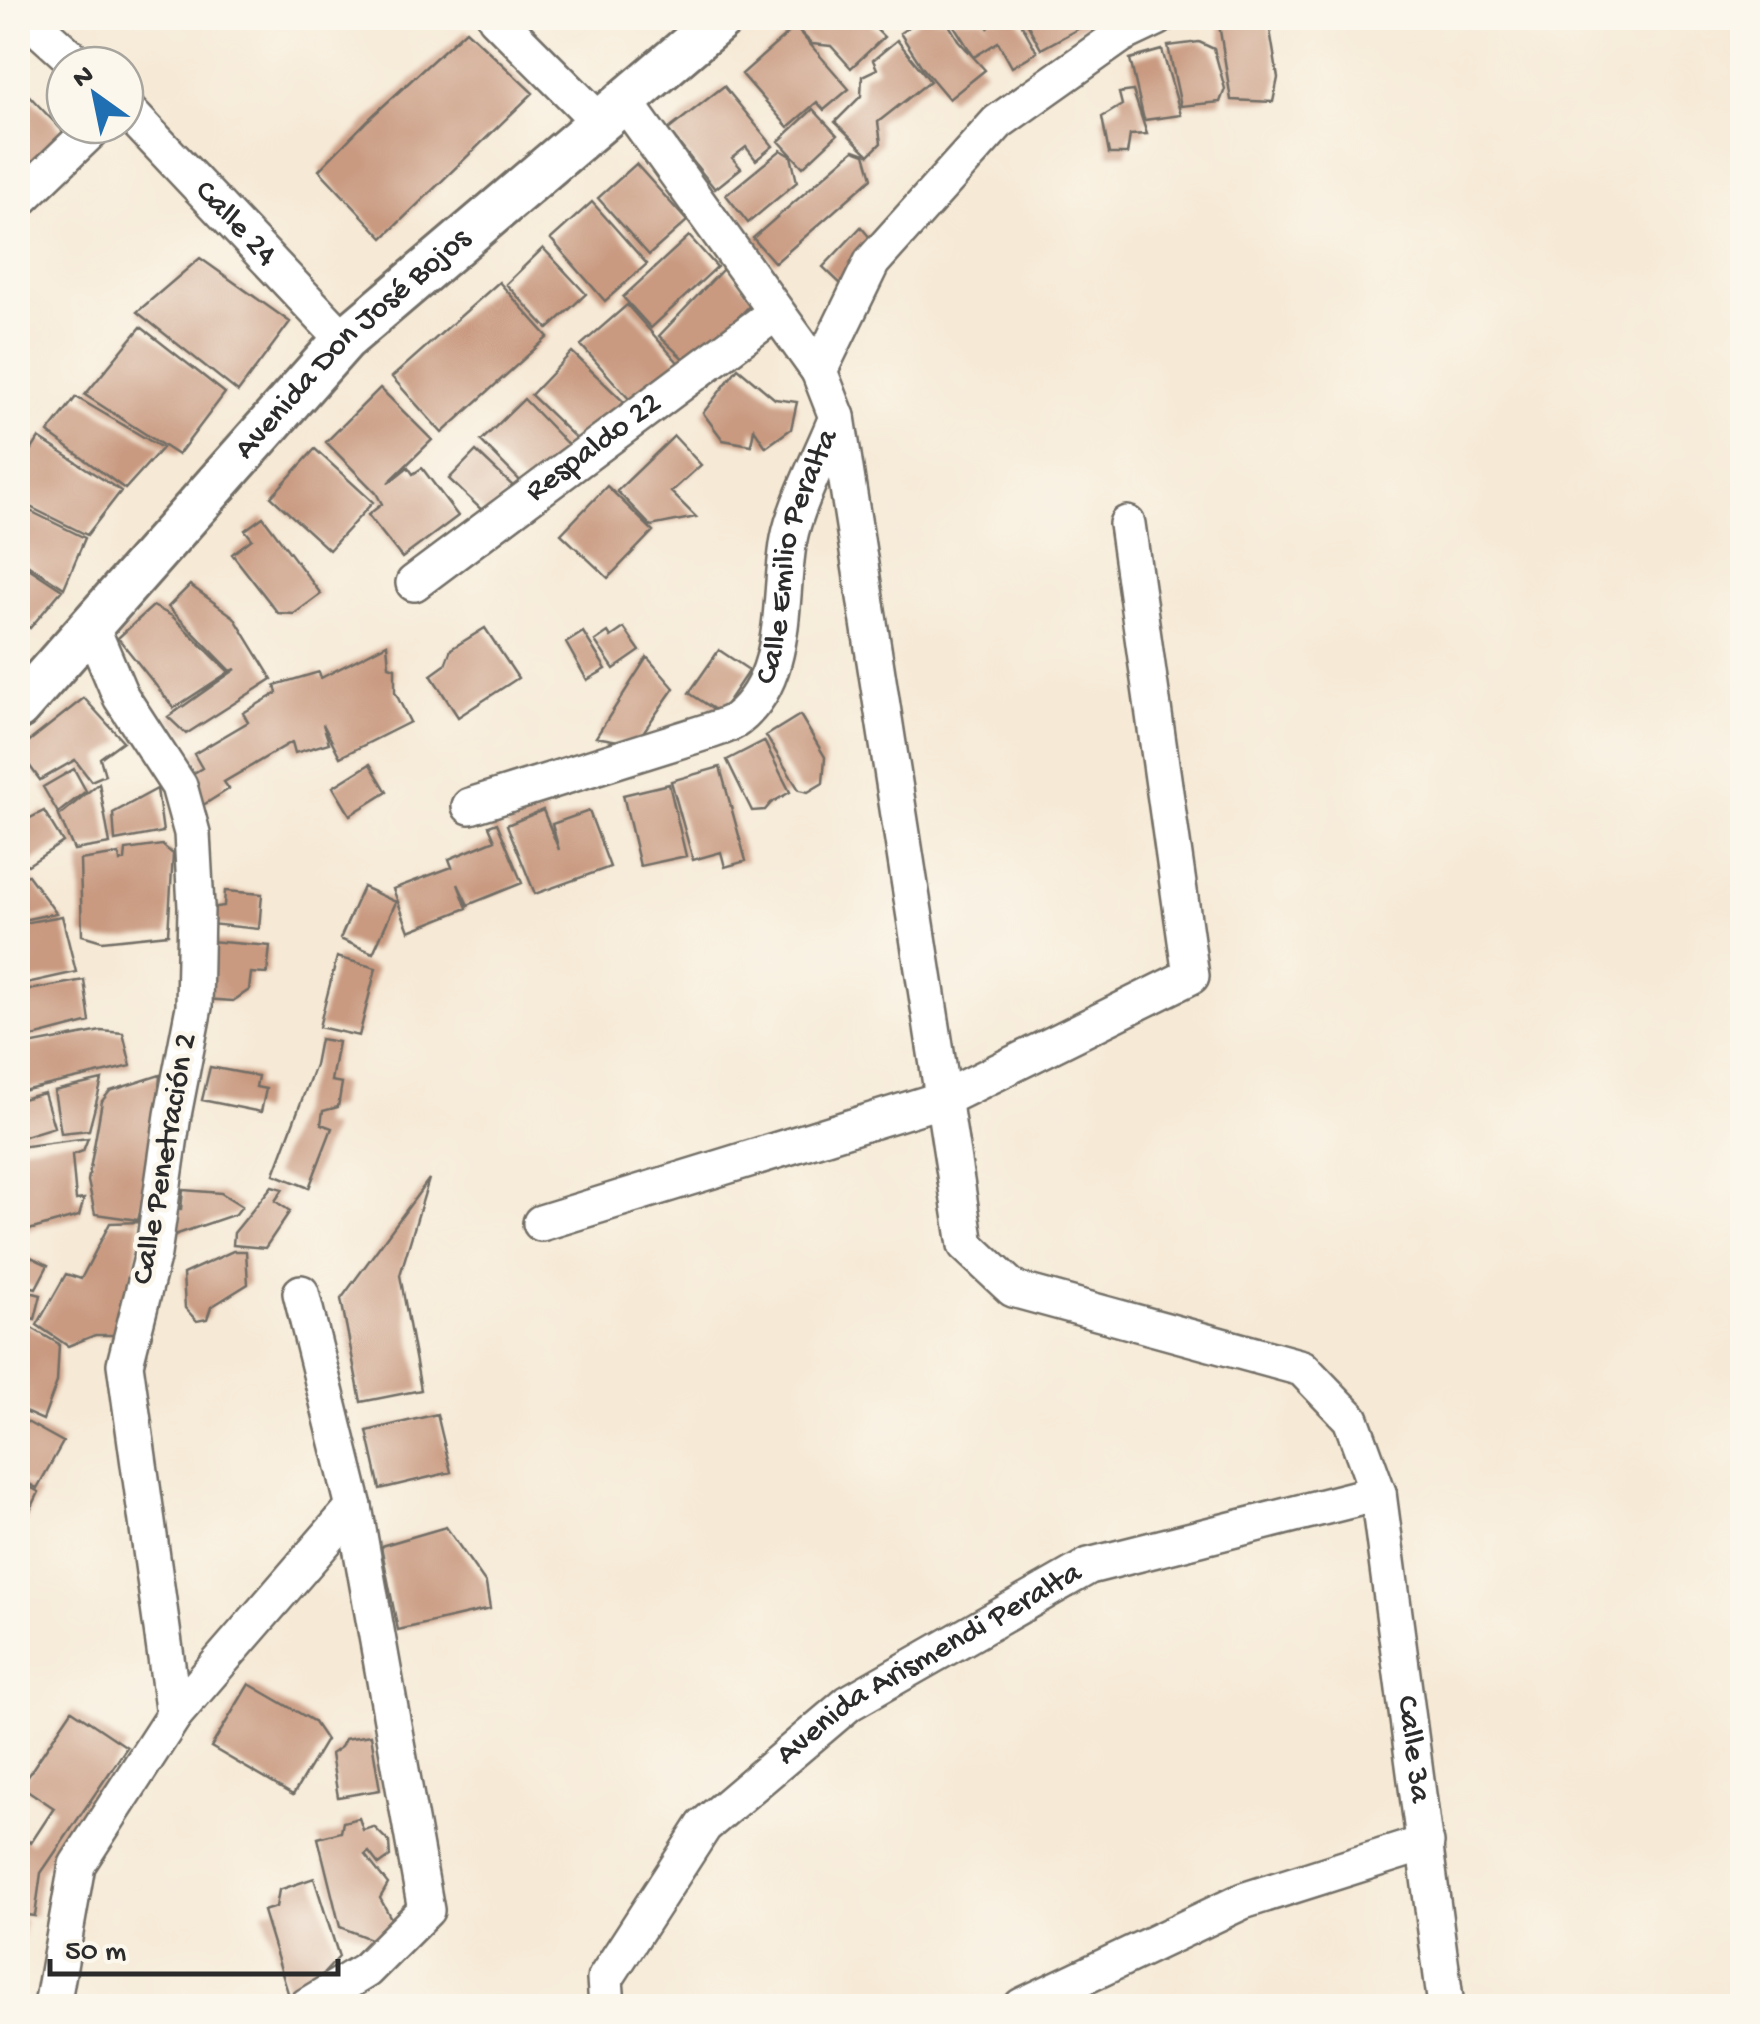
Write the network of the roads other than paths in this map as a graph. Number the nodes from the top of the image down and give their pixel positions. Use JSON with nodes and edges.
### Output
{"nodes":[{"id":1,"x":27,"y":18,"type":"edge"},
{"id":2,"x":496,"y":18,"type":"edge"},
{"id":3,"x":722,"y":18,"type":"edge"},
{"id":4,"x":1157,"y":18,"type":"edge"},
{"id":5,"x":57,"y":45,"type":"edge"},
{"id":6,"x":610,"y":110,"type":"junction"},
{"id":7,"x":145,"y":129,"type":"edge"},
{"id":8,"x":76,"y":145,"type":"edge"},
{"id":9,"x":18,"y":201,"type":"edge"},
{"id":10,"x":775,"y":313,"type":"junction"},
{"id":11,"x":344,"y":340,"type":"junction"},
{"id":12,"x":819,"y":371,"type":"junction"},
{"id":13,"x":837,"y":417,"type":"junction"},
{"id":14,"x":1127,"y":524,"type":"dead end"},
{"id":15,"x":414,"y":583,"type":"dead end"},
{"id":16,"x":90,"y":624,"type":"junction"},
{"id":17,"x":18,"y":708,"type":"edge"},
{"id":18,"x":470,"y":806,"type":"dead end"},
{"id":19,"x":943,"y":1099,"type":"junction"},
{"id":20,"x":540,"y":1222,"type":"dead end"},
{"id":21,"x":302,"y":1292,"type":"dead end"},
{"id":22,"x":1378,"y":1493,"type":"junction"},
{"id":23,"x":354,"y":1507,"type":"junction"},
{"id":24,"x":174,"y":1715,"type":"junction"},
{"id":25,"x":1426,"y":1842,"type":"junction"},
{"id":26,"x":52,"y":2006,"type":"edge"},
{"id":27,"x":307,"y":2006,"type":"edge"},
{"id":28,"x":607,"y":2006,"type":"edge"},
{"id":29,"x":1022,"y":2006,"type":"edge"},
{"id":30,"x":1446,"y":2006,"type":"edge"}],
"edges":[{"from":1,"to":5,"type":"street"},
{"from":2,"to":6,"type":"street","name":"Calle Emilio Peralta"},
{"from":3,"to":6,"type":"street","name":"Avenida Don José Bojos"},
{"from":4,"to":12,"type":"street"},
{"from":6,"to":10,"type":"street","name":"Calle Emilio Peralta"},
{"from":6,"to":11,"type":"street","name":"Avenida Don José Bojos"},
{"from":7,"to":11,"type":"street","name":"Calle 24"},
{"from":8,"to":9,"type":"street"},
{"from":10,"to":12,"type":"street","name":"Calle Emilio Peralta"},
{"from":10,"to":15,"type":"street","name":"Respaldo 22"},
{"from":11,"to":16,"type":"street","name":"Avenida Don José Bojos"},
{"from":12,"to":13,"type":"street","name":"Calle Emilio Peralta"},
{"from":13,"to":18,"type":"street","name":"Calle Emilio Peralta"},
{"from":13,"to":19,"type":"street","name":"Calle 3a"},
{"from":14,"to":19,"type":"street"},
{"from":16,"to":17,"type":"street","name":"Avenida Don José Bojos"},
{"from":16,"to":24,"type":"street","name":"Calle Penetración 2"},
{"from":19,"to":20,"type":"street"},
{"from":19,"to":22,"type":"street","name":"Calle 3a"},
{"from":21,"to":23,"type":"street"},
{"from":22,"to":25,"type":"street","name":"Calle 3a"},
{"from":22,"to":28,"type":"street","name":"Avenida Arismendi Peralta"},
{"from":23,"to":24,"type":"street"},
{"from":23,"to":27,"type":"street"},
{"from":24,"to":26,"type":"street"},
{"from":25,"to":29,"type":"street"},
{"from":25,"to":30,"type":"street","name":"Calle 3a"}]}
